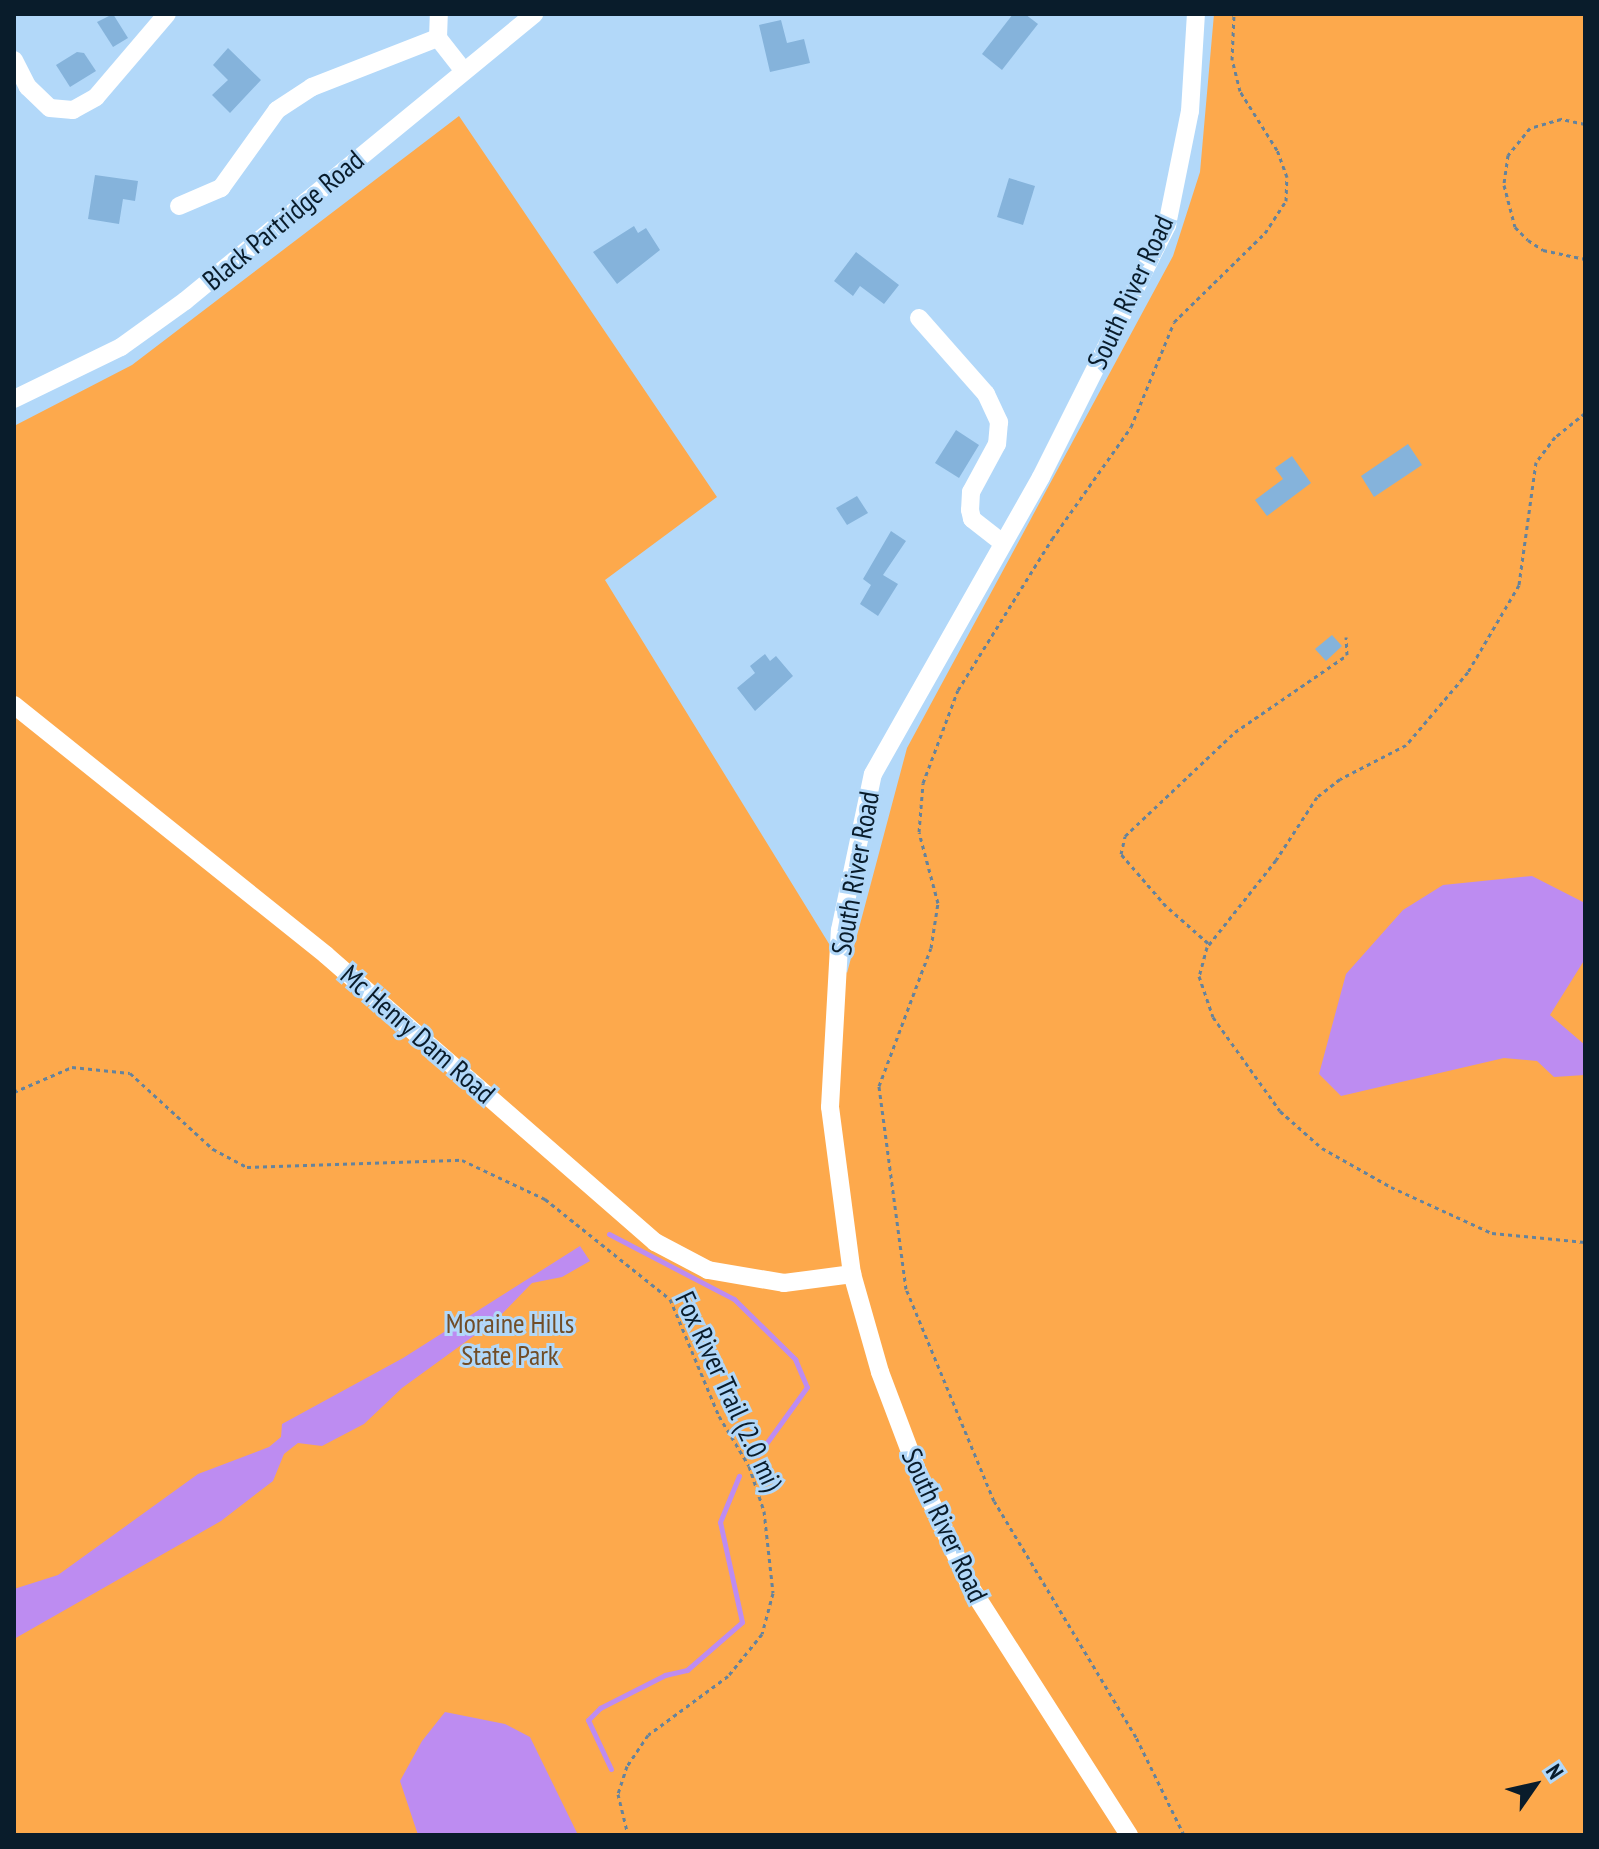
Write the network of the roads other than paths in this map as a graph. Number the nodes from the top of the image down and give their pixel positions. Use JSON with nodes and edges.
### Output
{"nodes":[{"id":1,"x":167,"y":14,"type":"edge"},
{"id":2,"x":439,"y":14,"type":"edge"},
{"id":3,"x":534,"y":14,"type":"edge"},
{"id":4,"x":1196,"y":14,"type":"edge"},
{"id":5,"x":438,"y":38,"type":"junction"},
{"id":6,"x":14,"y":60,"type":"edge"},
{"id":7,"x":463,"y":70,"type":"junction"},
{"id":8,"x":179,"y":206,"type":"dead end"},
{"id":9,"x":919,"y":318,"type":"dead end"},
{"id":10,"x":14,"y":399,"type":"edge"},
{"id":11,"x":1003,"y":543,"type":"junction"},
{"id":12,"x":14,"y":705,"type":"edge"},
{"id":13,"x":852,"y":1274,"type":"junction"},
{"id":14,"x":1129,"y":1835,"type":"edge"}],
"edges":[{"from":1,"to":6,"type":"street"},
{"from":2,"to":5,"type":"street"},
{"from":3,"to":7,"type":"street","name":"Black Partridge Road"},
{"from":4,"to":11,"type":"street","name":"South River Road"},
{"from":5,"to":7,"type":"street"},
{"from":5,"to":8,"type":"street"},
{"from":7,"to":10,"type":"street","name":"Black Partridge Road"},
{"from":9,"to":11,"type":"street"},
{"from":11,"to":13,"type":"street","name":"South River Road"},
{"from":12,"to":13,"type":"street","name":"Mc Henry Dam Road"},
{"from":13,"to":14,"type":"street","name":"South River Road"}]}
